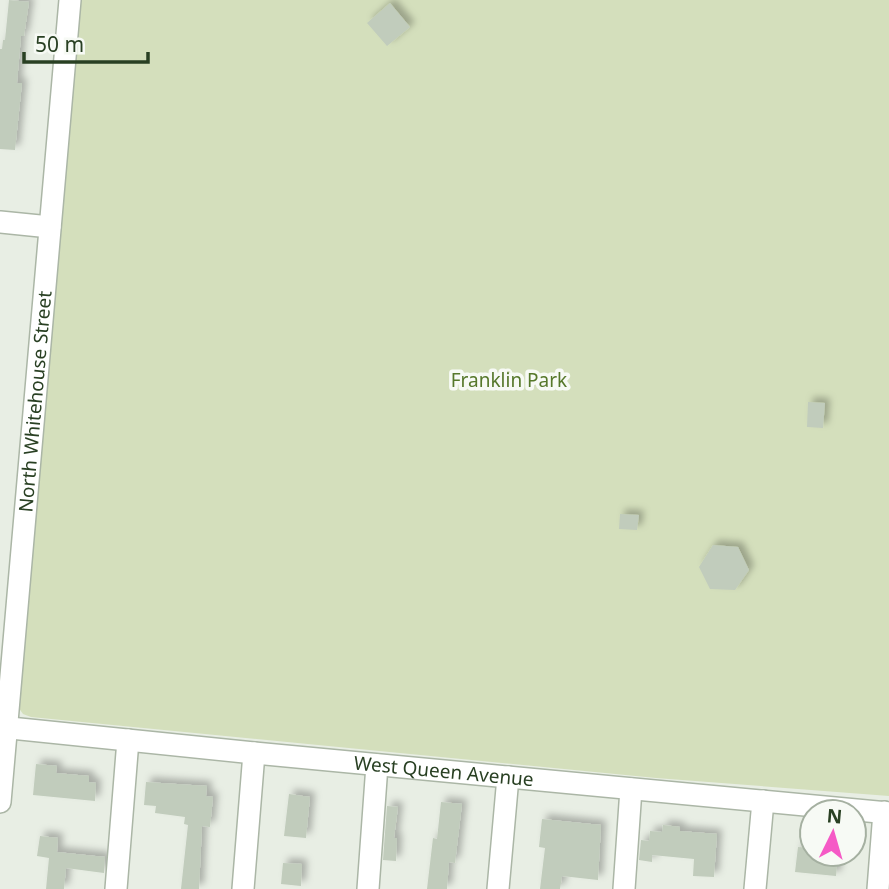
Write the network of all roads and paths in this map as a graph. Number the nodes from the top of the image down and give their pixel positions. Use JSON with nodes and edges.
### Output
{"nodes":[{"id":1,"x":70,"y":0,"type":"edge"},
{"id":2,"x":0,"y":222,"type":"edge"},
{"id":3,"x":50,"y":227,"type":"junction"},
{"id":4,"x":3,"y":727,"type":"edge"},
{"id":5,"x":128,"y":740,"type":"junction"},
{"id":6,"x":254,"y":753,"type":"junction"},
{"id":7,"x":377,"y":765,"type":"junction"},
{"id":8,"x":508,"y":777,"type":"junction"},
{"id":9,"x":631,"y":789,"type":"junction"},
{"id":10,"x":0,"y":802,"type":"edge"},
{"id":11,"x":763,"y":802,"type":"junction"},
{"id":12,"x":886,"y":812,"type":"edge"},
{"id":13,"x":116,"y":889,"type":"edge"},
{"id":14,"x":243,"y":889,"type":"edge"},
{"id":15,"x":368,"y":889,"type":"edge"},
{"id":16,"x":498,"y":889,"type":"edge"},
{"id":17,"x":624,"y":889,"type":"edge"},
{"id":18,"x":755,"y":889,"type":"edge"},
{"id":19,"x":878,"y":889,"type":"edge"}],
"edges":[{"from":1,"to":3,"type":"street","name":"North Whitehouse Street"},
{"from":2,"to":3,"type":"street"},
{"from":3,"to":4,"type":"street","name":"North Whitehouse Street"},
{"from":4,"to":5,"type":"street","name":"West Queen Avenue"},
{"from":4,"to":10,"type":"street","name":"North Whitehouse Street"},
{"from":5,"to":6,"type":"street","name":"West Queen Avenue"},
{"from":5,"to":13,"type":"street"},
{"from":6,"to":7,"type":"street","name":"West Queen Avenue"},
{"from":6,"to":14,"type":"street"},
{"from":7,"to":8,"type":"street","name":"West Queen Avenue"},
{"from":7,"to":15,"type":"street"},
{"from":8,"to":9,"type":"street","name":"West Queen Avenue"},
{"from":8,"to":16,"type":"street"},
{"from":9,"to":11,"type":"street","name":"West Queen Avenue"},
{"from":9,"to":17,"type":"street"},
{"from":11,"to":12,"type":"street","name":"West Queen Avenue"},
{"from":11,"to":18,"type":"street"},
{"from":12,"to":19,"type":"street"}]}
